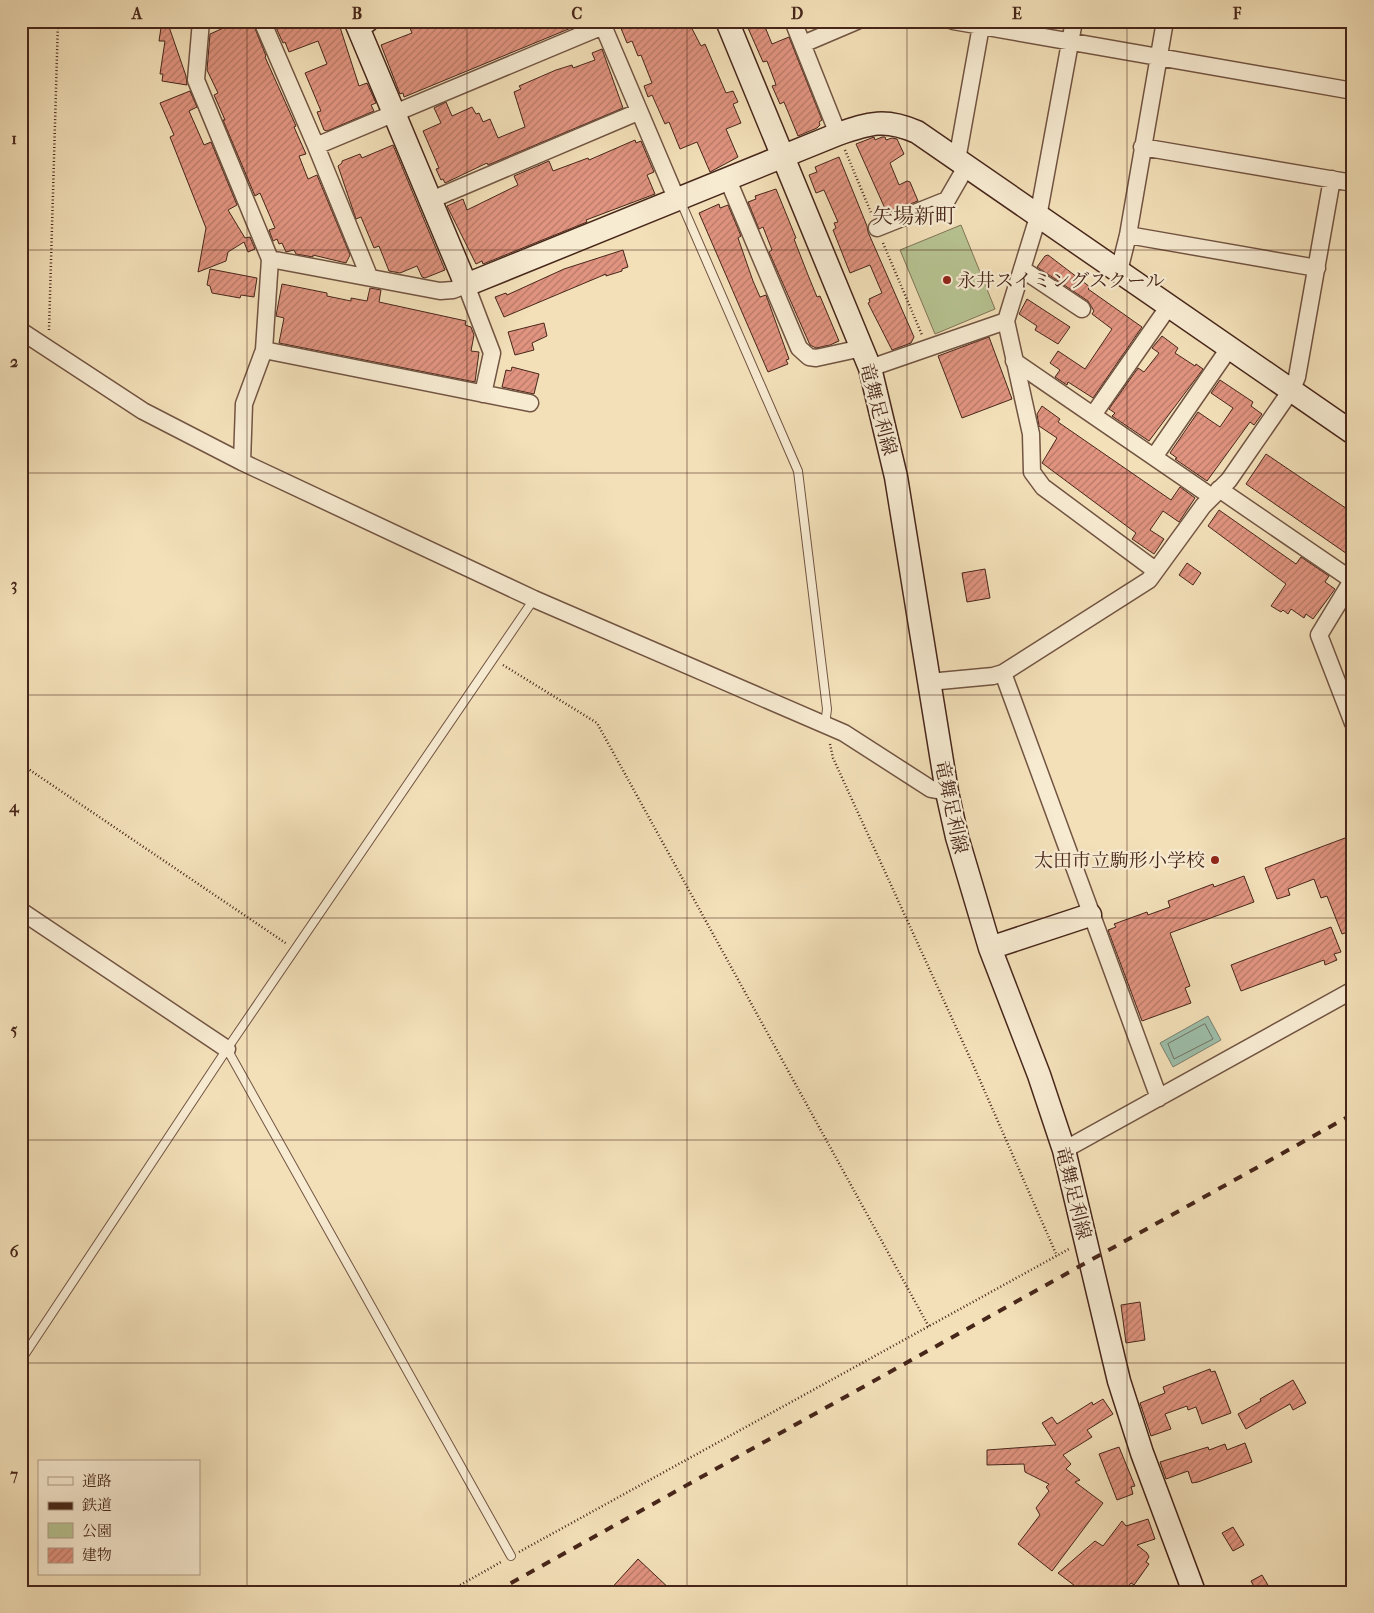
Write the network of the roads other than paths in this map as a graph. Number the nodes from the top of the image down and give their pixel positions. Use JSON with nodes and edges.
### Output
{"nodes":[{"id":1,"x":202,"y":21,"type":"edge"},
{"id":2,"x":262,"y":21,"type":"edge"},
{"id":3,"x":726,"y":21,"type":"edge"},
{"id":4,"x":793,"y":21,"type":"edge"},
{"id":5,"x":857,"y":21,"type":"edge"},
{"id":6,"x":953,"y":21,"type":"edge"},
{"id":7,"x":1074,"y":21,"type":"edge"},
{"id":8,"x":1165,"y":21,"type":"edge"},
{"id":9,"x":360,"y":22,"type":"edge"},
{"id":10,"x":602,"y":24,"type":"edge"},
{"id":11,"x":981,"y":26,"type":"junction"},
{"id":12,"x":1071,"y":42,"type":"junction"},
{"id":13,"x":803,"y":44,"type":"junction"},
{"id":14,"x":1158,"y":57,"type":"junction"},
{"id":15,"x":1353,"y":91,"type":"edge"},
{"id":16,"x":638,"y":112,"type":"junction"},
{"id":17,"x":395,"y":114,"type":"junction"},
{"id":18,"x":838,"y":134,"type":"junction"},
{"id":19,"x":316,"y":146,"type":"junction"},
{"id":20,"x":1142,"y":146,"type":"junction"},
{"id":21,"x":784,"y":157,"type":"junction"},
{"id":22,"x":961,"y":164,"type":"junction"},
{"id":23,"x":728,"y":180,"type":"junction"},
{"id":24,"x":1332,"y":180,"type":"junction"},
{"id":25,"x":1353,"y":183,"type":"edge"},
{"id":26,"x":431,"y":200,"type":"junction"},
{"id":27,"x":678,"y":200,"type":"junction"},
{"id":28,"x":1038,"y":217,"type":"junction"},
{"id":29,"x":877,"y":228,"type":"dead end"},
{"id":30,"x":1128,"y":235,"type":"junction"},
{"id":31,"x":270,"y":259,"type":"junction"},
{"id":32,"x":1317,"y":268,"type":"junction"},
{"id":33,"x":1022,"y":269,"type":"junction"},
{"id":34,"x":1119,"y":271,"type":"junction"},
{"id":35,"x":369,"y":276,"type":"junction"},
{"id":36,"x":466,"y":285,"type":"junction"},
{"id":37,"x":1169,"y":306,"type":"junction"},
{"id":38,"x":1082,"y":309,"type":"dead end"},
{"id":39,"x":1006,"y":321,"type":"junction"},
{"id":40,"x":21,"y":330,"type":"edge"},
{"id":41,"x":1230,"y":347,"type":"junction"},
{"id":42,"x":264,"y":350,"type":"junction"},
{"id":43,"x":866,"y":358,"type":"junction"},
{"id":44,"x":1014,"y":360,"type":"junction"},
{"id":45,"x":1292,"y":389,"type":"junction"},
{"id":46,"x":484,"y":394,"type":"junction"},
{"id":47,"x":530,"y":403,"type":"dead end"},
{"id":48,"x":1094,"y":415,"type":"junction"},
{"id":49,"x":1353,"y":433,"type":"edge"},
{"id":50,"x":1154,"y":457,"type":"junction"},
{"id":51,"x":242,"y":462,"type":"junction"},
{"id":52,"x":1216,"y":493,"type":"junction"},
{"id":53,"x":1156,"y":570,"type":"junction"},
{"id":54,"x":1352,"y":580,"type":"edge"},
{"id":55,"x":534,"y":599,"type":"junction"},
{"id":56,"x":1003,"y":673,"type":"junction"},
{"id":57,"x":929,"y":682,"type":"junction"},
{"id":58,"x":1353,"y":723,"type":"edge"},
{"id":59,"x":825,"y":725,"type":"junction"},
{"id":60,"x":947,"y":792,"type":"junction"},
{"id":61,"x":21,"y":911,"type":"edge"},
{"id":62,"x":1090,"y":915,"type":"junction"},
{"id":63,"x":990,"y":948,"type":"junction"},
{"id":64,"x":1353,"y":990,"type":"edge"},
{"id":65,"x":228,"y":1049,"type":"junction"},
{"id":66,"x":1158,"y":1098,"type":"junction"},
{"id":67,"x":1064,"y":1150,"type":"junction"},
{"id":68,"x":21,"y":1360,"type":"edge"},
{"id":69,"x":511,"y":1556,"type":"road end"},
{"id":70,"x":1194,"y":1592,"type":"edge"}],
"edges":[{"from":1,"to":31,"type":"street"},
{"from":2,"to":19,"type":"street"},
{"from":3,"to":21,"type":"main road","name":"竜舞足利線"},
{"from":4,"to":13,"type":"street"},
{"from":5,"to":13,"type":"street"},
{"from":6,"to":11,"type":"street"},
{"from":7,"to":12,"type":"street"},
{"from":8,"to":14,"type":"street"},
{"from":9,"to":17,"type":"main road"},
{"from":10,"to":16,"type":"street"},
{"from":10,"to":17,"type":"street"},
{"from":11,"to":12,"type":"street"},
{"from":11,"to":22,"type":"street"},
{"from":12,"to":14,"type":"street"},
{"from":12,"to":28,"type":"street"},
{"from":13,"to":18,"type":"street"},
{"from":14,"to":15,"type":"street"},
{"from":14,"to":20,"type":"street"},
{"from":16,"to":26,"type":"street"},
{"from":16,"to":27,"type":"street"},
{"from":17,"to":19,"type":"street"},
{"from":17,"to":26,"type":"main road"},
{"from":18,"to":21,"type":"main road"},
{"from":18,"to":22,"type":"main road"},
{"from":19,"to":35,"type":"street"},
{"from":20,"to":24,"type":"street"},
{"from":20,"to":30,"type":"street"},
{"from":21,"to":23,"type":"main road"},
{"from":21,"to":43,"type":"main road","name":"竜舞足利線"},
{"from":22,"to":28,"type":"main road"},
{"from":22,"to":29,"type":"street"},
{"from":23,"to":27,"type":"main road"},
{"from":23,"to":43,"type":"street"},
{"from":24,"to":25,"type":"street"},
{"from":24,"to":32,"type":"street"},
{"from":26,"to":36,"type":"main road"},
{"from":27,"to":36,"type":"main road"},
{"from":27,"to":59,"type":"lane"},
{"from":28,"to":33,"type":"street"},
{"from":28,"to":34,"type":"main road"},
{"from":30,"to":32,"type":"street"},
{"from":30,"to":34,"type":"street"},
{"from":31,"to":35,"type":"street"},
{"from":31,"to":42,"type":"street"},
{"from":32,"to":45,"type":"street"},
{"from":33,"to":38,"type":"street"},
{"from":33,"to":39,"type":"street"},
{"from":34,"to":37,"type":"main road"},
{"from":35,"to":36,"type":"street"},
{"from":36,"to":46,"type":"street"},
{"from":37,"to":41,"type":"main road"},
{"from":37,"to":48,"type":"street"},
{"from":39,"to":43,"type":"street"},
{"from":39,"to":44,"type":"street"},
{"from":40,"to":51,"type":"street"},
{"from":41,"to":45,"type":"main road"},
{"from":41,"to":50,"type":"street"},
{"from":42,"to":46,"type":"street"},
{"from":42,"to":51,"type":"street"},
{"from":43,"to":57,"type":"main road","name":"竜舞足利線"},
{"from":44,"to":48,"type":"street"},
{"from":44,"to":53,"type":"street"},
{"from":45,"to":49,"type":"main road"},
{"from":45,"to":52,"type":"street"},
{"from":46,"to":47,"type":"street"},
{"from":48,"to":50,"type":"street"},
{"from":50,"to":52,"type":"street"},
{"from":51,"to":55,"type":"street"},
{"from":52,"to":53,"type":"street"},
{"from":52,"to":54,"type":"street"},
{"from":53,"to":56,"type":"street"},
{"from":54,"to":58,"type":"street"},
{"from":55,"to":59,"type":"street"},
{"from":55,"to":65,"type":"lane"},
{"from":56,"to":57,"type":"street"},
{"from":56,"to":62,"type":"street"},
{"from":57,"to":60,"type":"main road","name":"竜舞足利線"},
{"from":59,"to":60,"type":"street"},
{"from":60,"to":63,"type":"main road","name":"竜舞足利線"},
{"from":61,"to":65,"type":"street"},
{"from":62,"to":63,"type":"main road"},
{"from":62,"to":66,"type":"street"},
{"from":63,"to":67,"type":"main road","name":"竜舞足利線"},
{"from":64,"to":66,"type":"street"},
{"from":65,"to":68,"type":"lane"},
{"from":65,"to":69,"type":"lane"},
{"from":66,"to":67,"type":"street"},
{"from":67,"to":70,"type":"main road","name":"竜舞足利線"}]}
